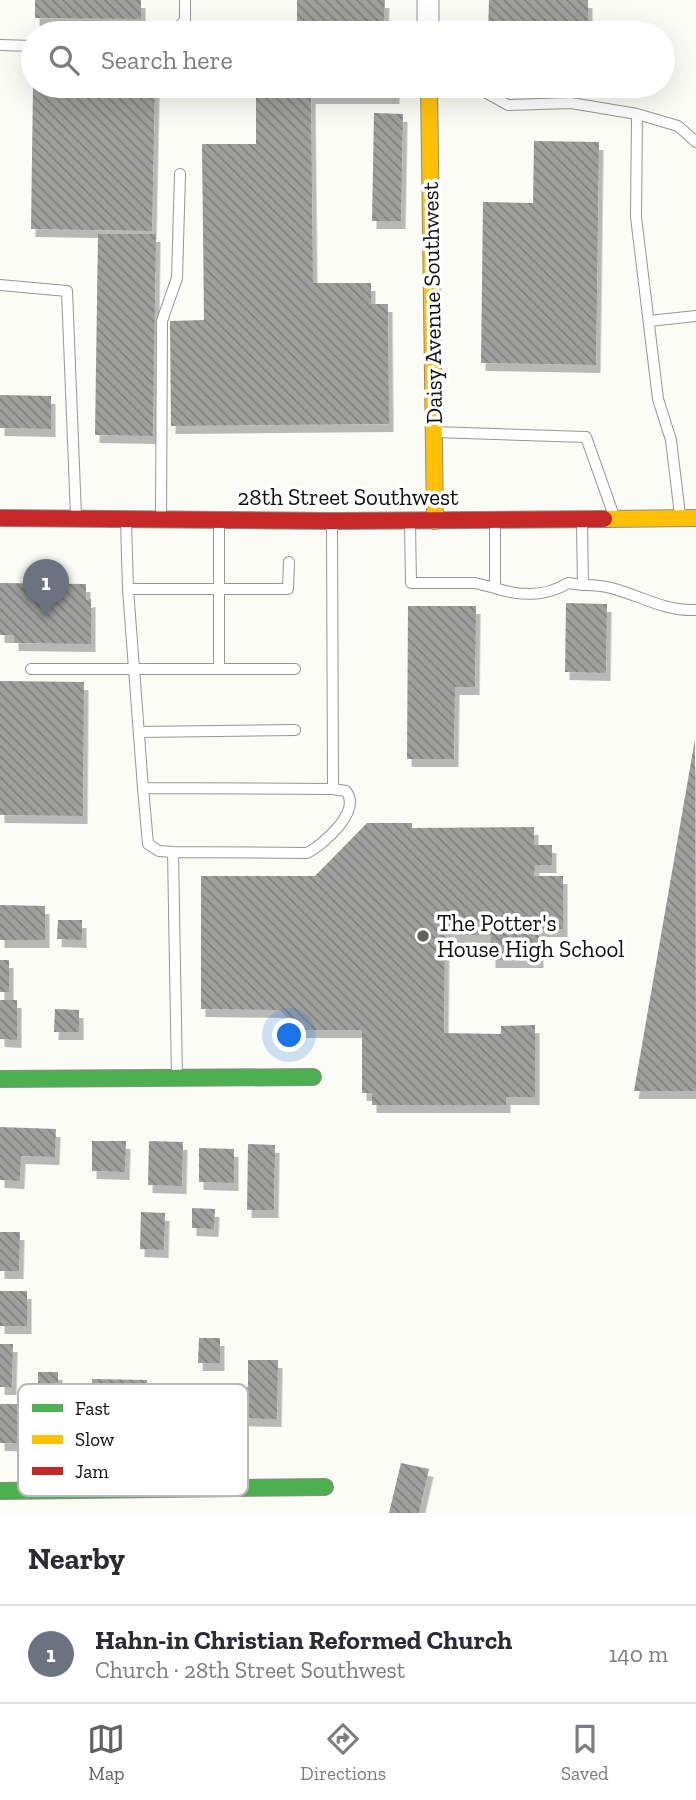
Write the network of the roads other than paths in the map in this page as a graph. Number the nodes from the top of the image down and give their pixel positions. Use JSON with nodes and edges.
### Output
{"nodes":[{"id":1,"x":185,"y":0,"type":"edge"},
{"id":2,"x":428,"y":0,"type":"edge"},
{"id":3,"x":184,"y":21,"type":"edge"},
{"id":4,"x":428,"y":21,"type":"edge"},
{"id":5,"x":0,"y":45,"type":"edge"},
{"id":6,"x":21,"y":46,"type":"edge"},
{"id":7,"x":429,"y":98,"type":"edge"},
{"id":8,"x":495,"y":98,"type":"edge"},
{"id":9,"x":637,"y":114,"type":"junction"},
{"id":10,"x":696,"y":142,"type":"edge"},
{"id":11,"x":180,"y":174,"type":"dead end"},
{"id":12,"x":0,"y":285,"type":"edge"},
{"id":13,"x":696,"y":316,"type":"edge"},
{"id":14,"x":649,"y":321,"type":"junction"},
{"id":15,"x":434,"y":432,"type":"junction"},
{"id":16,"x":0,"y":518,"type":"edge"},
{"id":17,"x":688,"y":518,"type":"edge"},
{"id":18,"x":76,"y":519,"type":"junction"},
{"id":19,"x":126,"y":519,"type":"junction"},
{"id":20,"x":161,"y":519,"type":"junction"},
{"id":21,"x":582,"y":519,"type":"junction"},
{"id":22,"x":615,"y":519,"type":"junction"},
{"id":23,"x":219,"y":520,"type":"junction"},
{"id":24,"x":410,"y":520,"type":"junction"},
{"id":25,"x":495,"y":520,"type":"junction"},
{"id":26,"x":332,"y":521,"type":"junction"},
{"id":27,"x":435,"y":521,"type":"junction"},
{"id":28,"x":289,"y":562,"type":"dead end"},
{"id":29,"x":583,"y":585,"type":"junction"},
{"id":30,"x":495,"y":588,"type":"junction"},
{"id":31,"x":128,"y":589,"type":"junction"},
{"id":32,"x":219,"y":589,"type":"junction"},
{"id":33,"x":696,"y":610,"type":"edge"},
{"id":34,"x":134,"y":667,"type":"junction"},
{"id":35,"x":219,"y":668,"type":"junction"},
{"id":36,"x":31,"y":669,"type":"dead end"},
{"id":37,"x":295,"y":669,"type":"dead end"},
{"id":38,"x":295,"y":730,"type":"dead end"},
{"id":39,"x":139,"y":732,"type":"junction"},
{"id":40,"x":143,"y":788,"type":"junction"},
{"id":41,"x":332,"y":789,"type":"junction"},
{"id":42,"x":173,"y":852,"type":"junction"},
{"id":43,"x":313,"y":1077,"type":"dead end"},
{"id":44,"x":177,"y":1078,"type":"junction"},
{"id":45,"x":0,"y":1079,"type":"edge"},
{"id":46,"x":325,"y":1487,"type":"dead end"},
{"id":47,"x":248,"y":1488,"type":"edge"},
{"id":48,"x":0,"y":1491,"type":"edge"},
{"id":49,"x":18,"y":1491,"type":"edge"}],
"edges":[{"from":1,"to":3,"type":"lane"},
{"from":2,"to":4,"type":"street"},
{"from":5,"to":6,"type":"lane"},
{"from":7,"to":15,"type":"street","name":"Daisy Avenue Southwest"},
{"from":8,"to":9,"type":"lane"},
{"from":9,"to":10,"type":"lane"},
{"from":9,"to":14,"type":"lane"},
{"from":11,"to":20,"type":"lane"},
{"from":12,"to":18,"type":"lane"},
{"from":13,"to":14,"type":"lane"},
{"from":14,"to":17,"type":"lane"},
{"from":15,"to":22,"type":"lane"},
{"from":15,"to":27,"type":"street","name":"Daisy Avenue Southwest"},
{"from":16,"to":18,"type":"street","name":"28th Street Southwest"},
{"from":17,"to":22,"type":"street","name":"28th Street Southwest"},
{"from":18,"to":19,"type":"street","name":"28th Street Southwest"},
{"from":19,"to":20,"type":"street","name":"28th Street Southwest"},
{"from":19,"to":31,"type":"lane"},
{"from":20,"to":23,"type":"street","name":"28th Street Southwest"},
{"from":21,"to":22,"type":"street","name":"28th Street Southwest"},
{"from":21,"to":25,"type":"street","name":"28th Street Southwest"},
{"from":21,"to":29,"type":"lane"},
{"from":23,"to":26,"type":"street","name":"28th Street Southwest"},
{"from":23,"to":32,"type":"lane"},
{"from":24,"to":26,"type":"street","name":"28th Street Southwest"},
{"from":24,"to":27,"type":"street","name":"28th Street Southwest"},
{"from":24,"to":30,"type":"lane"},
{"from":25,"to":27,"type":"street","name":"28th Street Southwest"},
{"from":25,"to":30,"type":"lane"},
{"from":26,"to":41,"type":"lane"},
{"from":28,"to":32,"type":"lane"},
{"from":29,"to":30,"type":"lane"},
{"from":29,"to":33,"type":"lane"},
{"from":31,"to":32,"type":"lane"},
{"from":31,"to":34,"type":"lane"},
{"from":32,"to":35,"type":"lane"},
{"from":34,"to":35,"type":"lane"},
{"from":34,"to":36,"type":"lane"},
{"from":34,"to":39,"type":"lane"},
{"from":35,"to":37,"type":"lane"},
{"from":38,"to":39,"type":"lane"},
{"from":39,"to":40,"type":"lane"},
{"from":40,"to":41,"type":"lane"},
{"from":40,"to":42,"type":"lane"},
{"from":41,"to":42,"type":"lane"},
{"from":42,"to":44,"type":"lane"},
{"from":43,"to":44,"type":"street"},
{"from":44,"to":45,"type":"street"},
{"from":46,"to":47,"type":"street"},
{"from":48,"to":49,"type":"street"}]}
